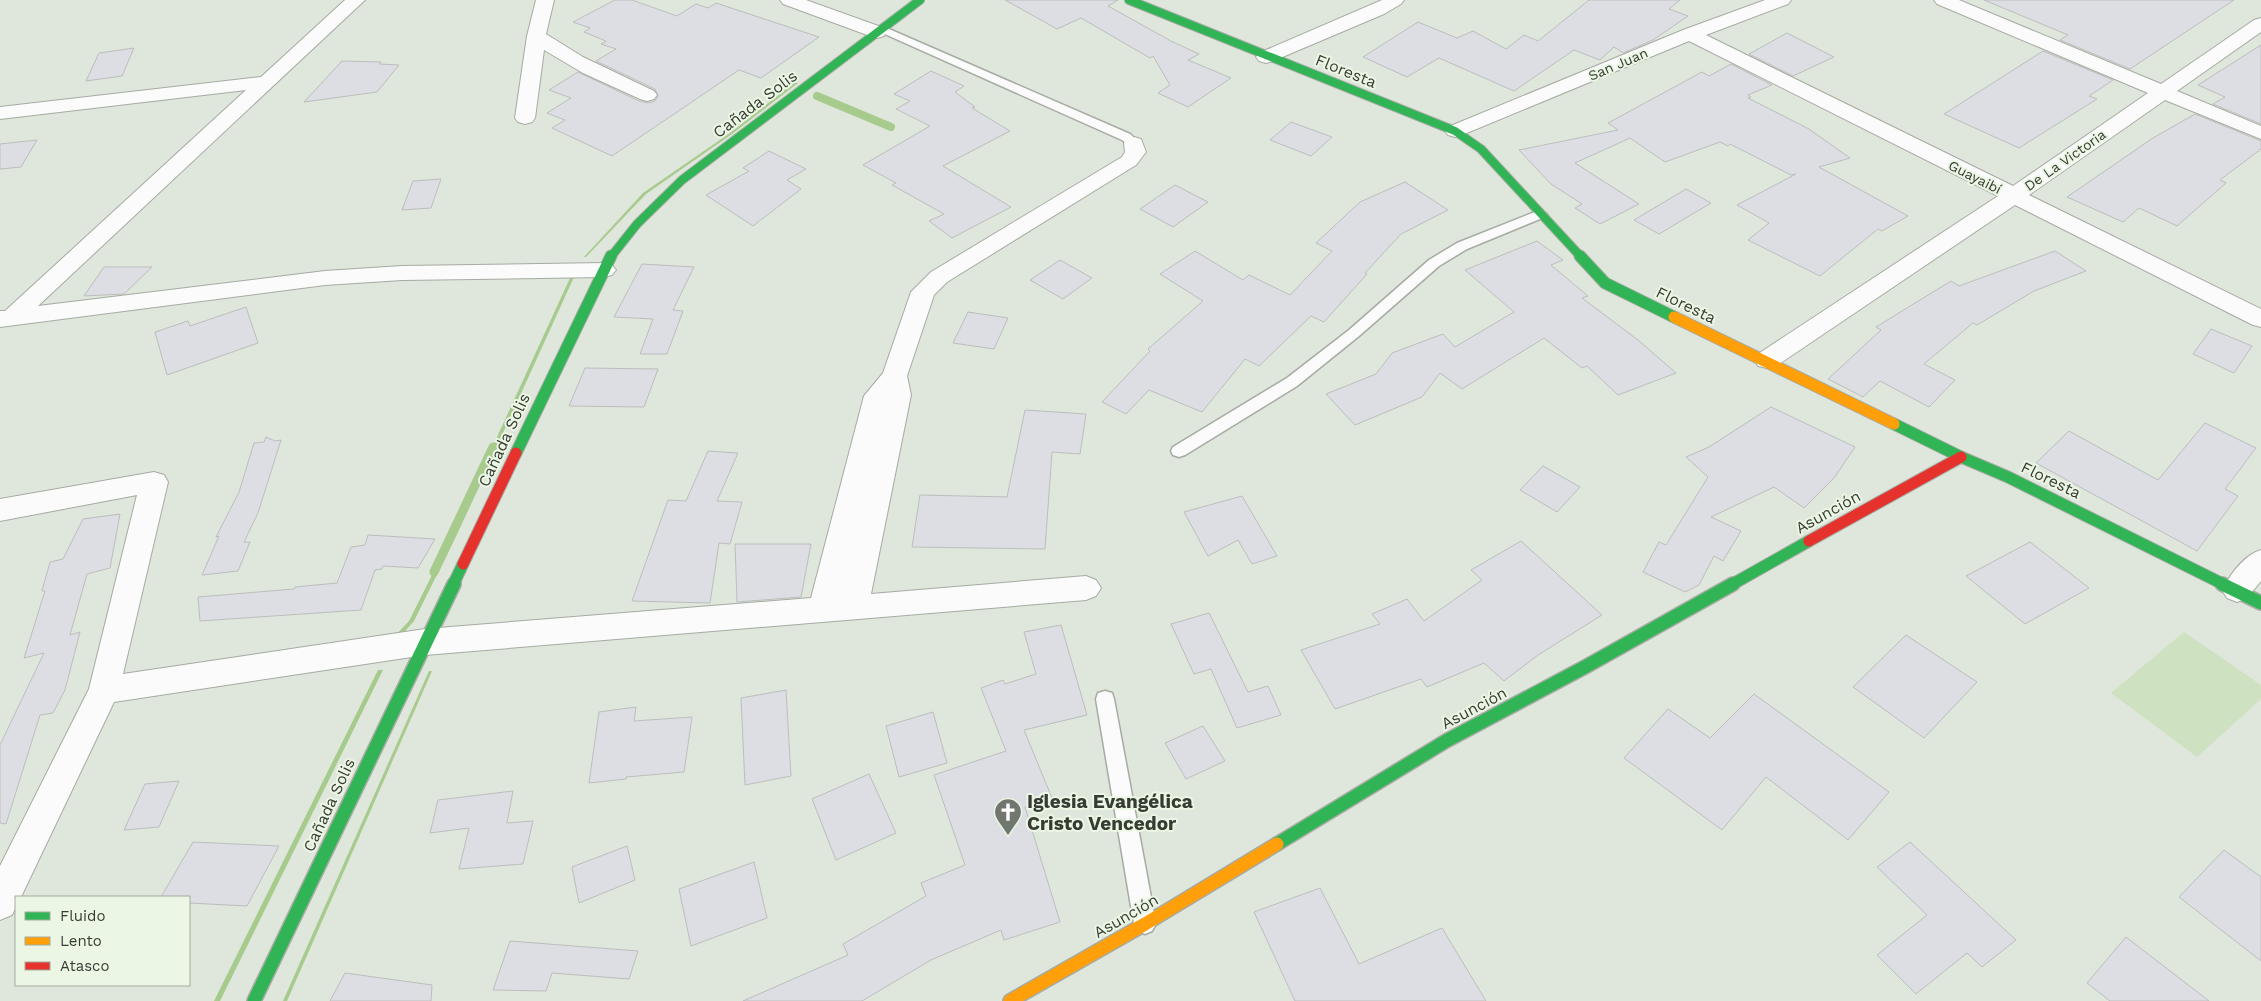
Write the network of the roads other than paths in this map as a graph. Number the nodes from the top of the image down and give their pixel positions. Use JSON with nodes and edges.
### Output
{"nodes":[{"id":1,"x":356,"y":0,"type":"edge"},
{"id":2,"x":789,"y":0,"type":"edge"},
{"id":3,"x":920,"y":0,"type":"edge"},
{"id":4,"x":1129,"y":0,"type":"edge"},
{"id":5,"x":1395,"y":0,"type":"edge"},
{"id":6,"x":1782,"y":0,"type":"edge"},
{"id":7,"x":1943,"y":0,"type":"edge"},
{"id":8,"x":550,"y":1,"type":"edge"},
{"id":9,"x":2261,"y":24,"type":"edge"},
{"id":10,"x":880,"y":30,"type":"junction"},
{"id":11,"x":1690,"y":34,"type":"junction"},
{"id":12,"x":536,"y":36,"type":"junction"},
{"id":13,"x":1266,"y":56,"type":"junction"},
{"id":14,"x":266,"y":82,"type":"junction"},
{"id":15,"x":2162,"y":92,"type":"junction"},
{"id":16,"x":647,"y":95,"type":"dead end"},
{"id":17,"x":0,"y":113,"type":"edge"},
{"id":18,"x":525,"y":118,"type":"dead end"},
{"id":19,"x":1455,"y":132,"type":"junction"},
{"id":20,"x":2261,"y":133,"type":"edge"},
{"id":21,"x":1134,"y":143,"type":"joint"},
{"id":22,"x":2014,"y":196,"type":"junction"},
{"id":23,"x":1540,"y":214,"type":"junction"},
{"id":24,"x":604,"y":270,"type":"junction"},
{"id":25,"x":6,"y":318,"type":"edge"},
{"id":26,"x":2261,"y":319,"type":"edge"},
{"id":27,"x":1767,"y":360,"type":"junction"},
{"id":28,"x":894,"y":376,"type":"junction"},
{"id":29,"x":1179,"y":451,"type":"dead end"},
{"id":30,"x":1960,"y":457,"type":"junction"},
{"id":31,"x":0,"y":510,"type":"edge"},
{"id":32,"x":2261,"y":561,"type":"edge"},
{"id":33,"x":1086,"y":588,"type":"dead end"},
{"id":34,"x":2249,"y":596,"type":"edge"},
{"id":35,"x":854,"y":607,"type":"junction"},
{"id":36,"x":823,"y":610,"type":"junction"},
{"id":37,"x":425,"y":642,"type":"junction"},
{"id":38,"x":104,"y":690,"type":"junction"},
{"id":39,"x":1105,"y":700,"type":"dead end"},
{"id":40,"x":0,"y":903,"type":"edge"},
{"id":41,"x":1145,"y":924,"type":"junction"},
{"id":42,"x":254,"y":1001,"type":"edge"},
{"id":43,"x":1010,"y":1001,"type":"edge"}],
"edges":[{"from":1,"to":14,"type":"street"},
{"from":2,"to":10,"type":"street"},
{"from":3,"to":10,"type":"street","name":"Cañada Solis"},
{"from":4,"to":13,"type":"street","name":"Floresta"},
{"from":5,"to":13,"type":"street"},
{"from":6,"to":11,"type":"street","name":"San Juan"},
{"from":7,"to":15,"type":"street"},
{"from":8,"to":12,"type":"street"},
{"from":9,"to":15,"type":"street","name":"De La Victoria"},
{"from":10,"to":21,"type":"lane"},
{"from":10,"to":24,"type":"street","name":"Cañada Solis"},
{"from":11,"to":19,"type":"street","name":"San Juan"},
{"from":11,"to":22,"type":"street","name":"Guayaibí"},
{"from":12,"to":16,"type":"street"},
{"from":12,"to":18,"type":"street"},
{"from":13,"to":19,"type":"street","name":"Floresta"},
{"from":14,"to":17,"type":"street"},
{"from":14,"to":25,"type":"street"},
{"from":15,"to":20,"type":"street"},
{"from":15,"to":22,"type":"street","name":"De La Victoria"},
{"from":19,"to":23,"type":"street","name":"Floresta"},
{"from":21,"to":28,"type":"street"},
{"from":22,"to":26,"type":"street","name":"Guayaibí"},
{"from":22,"to":27,"type":"street","name":"De La Victoria"},
{"from":23,"to":27,"type":"street","name":"Floresta"},
{"from":23,"to":29,"type":"lane"},
{"from":24,"to":25,"type":"street"},
{"from":24,"to":37,"type":"street","name":"Cañada Solis"},
{"from":27,"to":30,"type":"street","name":"Floresta"},
{"from":28,"to":35,"type":"street"},
{"from":28,"to":36,"type":"street"},
{"from":30,"to":34,"type":"street","name":"Floresta"},
{"from":30,"to":41,"type":"street","name":"Asunción"},
{"from":31,"to":38,"type":"street"},
{"from":32,"to":34,"type":"street"},
{"from":33,"to":35,"type":"street"},
{"from":35,"to":36,"type":"street"},
{"from":36,"to":37,"type":"street"},
{"from":37,"to":38,"type":"street"},
{"from":37,"to":42,"type":"street","name":"Cañada Solis"},
{"from":38,"to":40,"type":"street"},
{"from":39,"to":41,"type":"lane"},
{"from":41,"to":43,"type":"street","name":"Asunción"}]}
